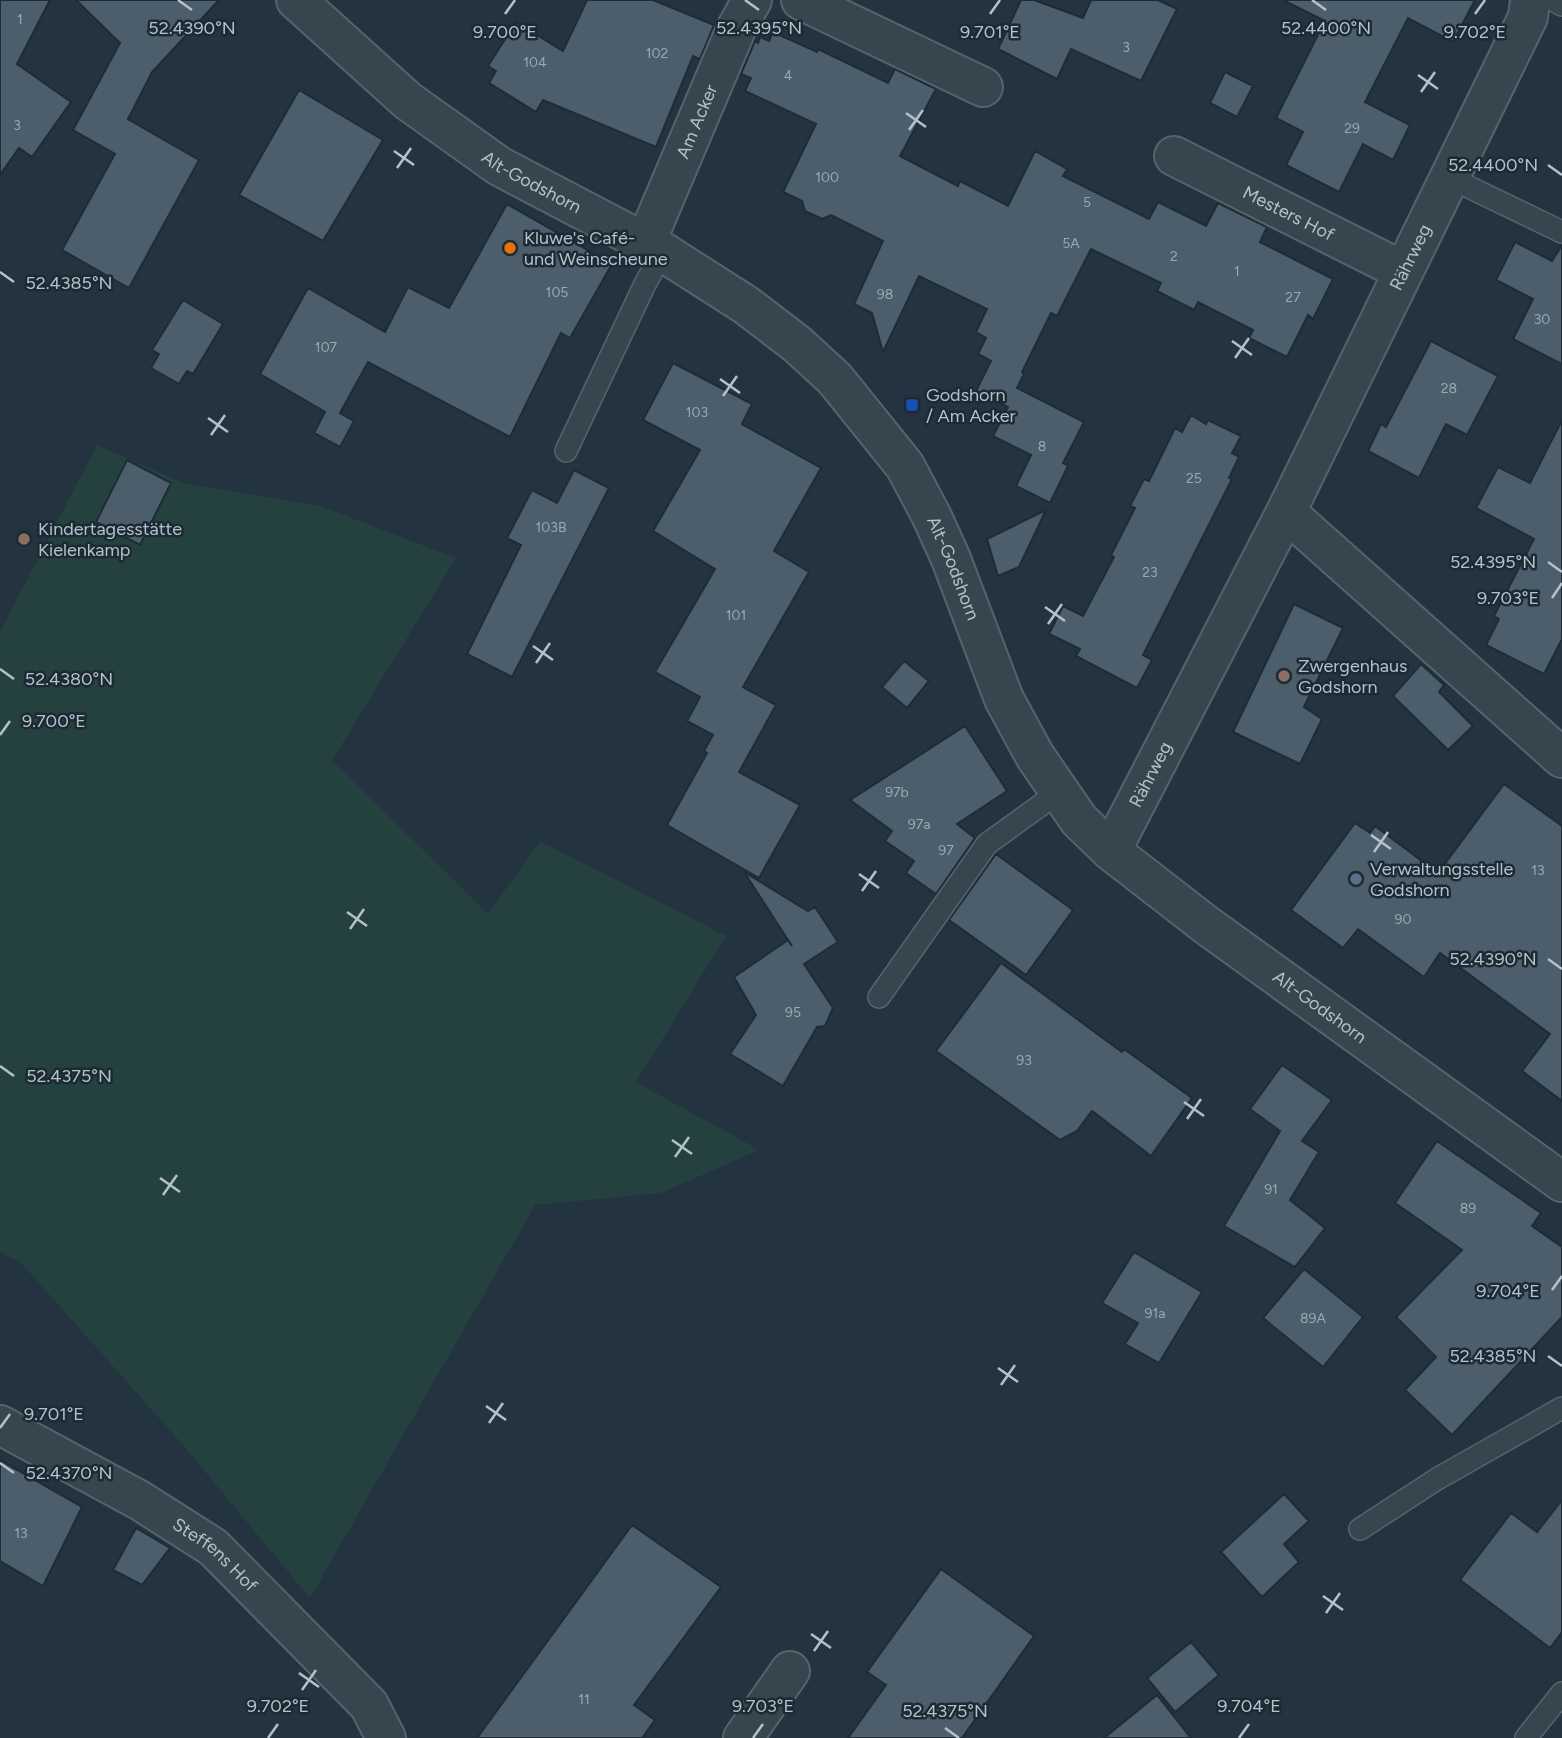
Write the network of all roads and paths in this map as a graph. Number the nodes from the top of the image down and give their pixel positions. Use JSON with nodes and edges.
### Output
{"nodes":[{"id":1,"x":296,"y":0,"type":"edge"},
{"id":2,"x":752,"y":0,"type":"edge"},
{"id":3,"x":801,"y":0,"type":"edge"},
{"id":4,"x":1530,"y":0,"type":"edge"},
{"id":5,"x":1553,"y":0,"type":"edge"},
{"id":6,"x":1562,"y":5,"type":"edge"},
{"id":7,"x":983,"y":87,"type":"dead end"},
{"id":8,"x":1174,"y":156,"type":"dead end"},
{"id":9,"x":1448,"y":177,"type":"junction"},
{"id":10,"x":1562,"y":232,"type":"edge"},
{"id":11,"x":654,"y":248,"type":"junction"},
{"id":12,"x":1403,"y":271,"type":"junction"},
{"id":13,"x":566,"y":451,"type":"dead end"},
{"id":14,"x":1286,"y":512,"type":"junction"},
{"id":15,"x":1562,"y":758,"type":"edge"},
{"id":16,"x":1059,"y":792,"type":"junction"},
{"id":17,"x":1111,"y":851,"type":"junction"},
{"id":18,"x":879,"y":997,"type":"dead end"},
{"id":19,"x":1562,"y":1182,"type":"edge"},
{"id":20,"x":1562,"y":1408,"type":"edge"},
{"id":21,"x":0,"y":1425,"type":"edge"},
{"id":22,"x":1360,"y":1529,"type":"dead end"},
{"id":23,"x":790,"y":1671,"type":"dead end"},
{"id":24,"x":1562,"y":1693,"type":"edge"},
{"id":25,"x":386,"y":1738,"type":"edge"},
{"id":26,"x":743,"y":1738,"type":"edge"},
{"id":27,"x":1526,"y":1738,"type":"edge"}],
"edges":[{"from":1,"to":11,"type":"street","name":"Alt-Godshorn"},
{"from":2,"to":11,"type":"street","name":"Am Acker"},
{"from":3,"to":7,"type":"street"},
{"from":4,"to":9,"type":"street","name":"Rährweg"},
{"from":5,"to":6,"type":"lane"},
{"from":8,"to":12,"type":"street","name":"Mesters Hof"},
{"from":9,"to":10,"type":"lane"},
{"from":9,"to":12,"type":"street","name":"Rährweg"},
{"from":11,"to":13,"type":"lane"},
{"from":11,"to":16,"type":"street","name":"Alt-Godshorn"},
{"from":12,"to":14,"type":"street","name":"Rährweg"},
{"from":14,"to":15,"type":"street"},
{"from":14,"to":17,"type":"street","name":"Rährweg"},
{"from":16,"to":17,"type":"street","name":"Alt-Godshorn"},
{"from":16,"to":18,"type":"lane"},
{"from":17,"to":19,"type":"street","name":"Alt-Godshorn"},
{"from":20,"to":22,"type":"lane"},
{"from":21,"to":25,"type":"street","name":"Steffens Hof"},
{"from":23,"to":26,"type":"street"},
{"from":24,"to":27,"type":"lane"}]}
